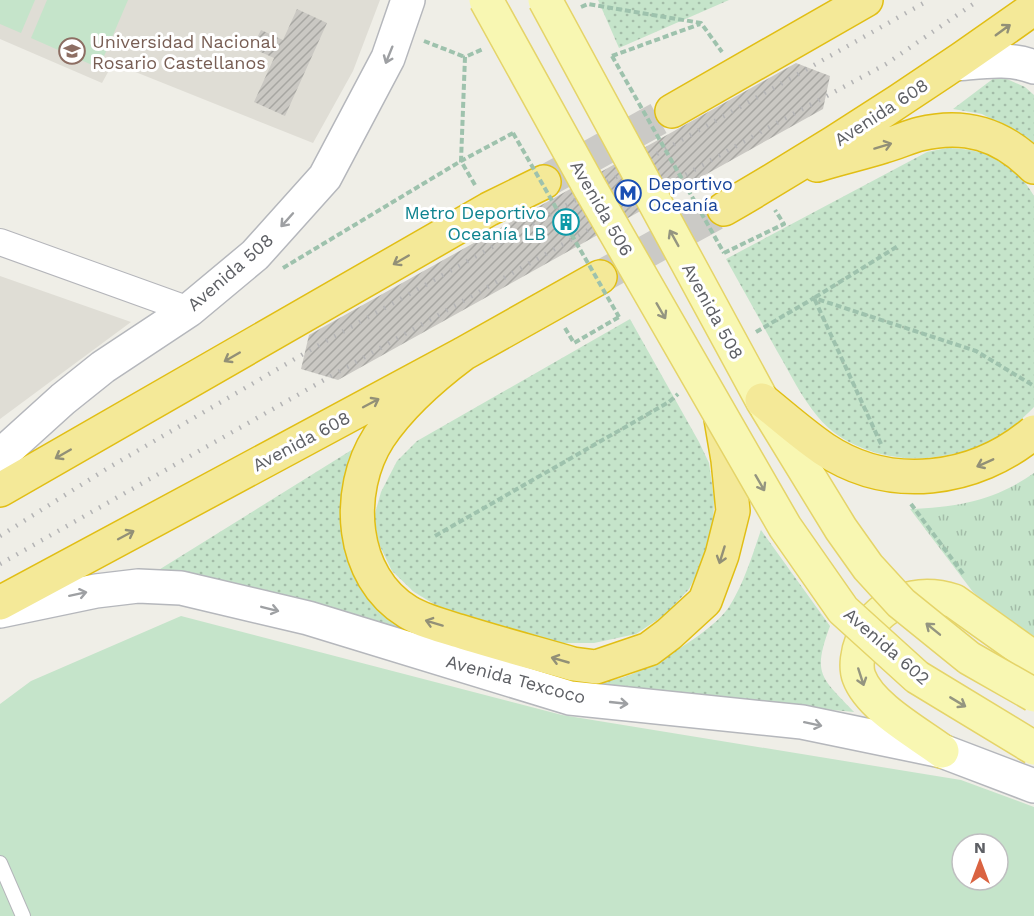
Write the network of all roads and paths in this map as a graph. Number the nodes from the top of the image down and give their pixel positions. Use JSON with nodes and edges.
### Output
{"nodes":[{"id":1,"x":408,"y":0,"type":"edge"},
{"id":2,"x":486,"y":0,"type":"edge"},
{"id":3,"x":545,"y":0,"type":"edge"},
{"id":4,"x":830,"y":0,"type":"edge"},
{"id":5,"x":866,"y":0,"type":"edge"},
{"id":6,"x":1034,"y":8,"type":"edge"},
{"id":7,"x":701,"y":23,"type":"dead end"},
{"id":8,"x":397,"y":31,"type":"junction"},
{"id":9,"x":800,"y":38,"type":"junction"},
{"id":10,"x":465,"y":57,"type":"dead end"},
{"id":11,"x":955,"y":64,"type":"junction"},
{"id":12,"x":1034,"y":67,"type":"edge"},
{"id":13,"x":672,"y":111,"type":"tunnel mouth"},
{"id":14,"x":1034,"y":166,"type":"edge"},
{"id":15,"x":786,"y":173,"type":"junction"},
{"id":16,"x":544,"y":182,"type":"tunnel mouth"},
{"id":17,"x":724,"y":209,"type":"tunnel mouth"},
{"id":18,"x":784,"y":224,"type":"dead end"},
{"id":19,"x":0,"y":242,"type":"edge"},
{"id":20,"x":898,"y":246,"type":"dead end"},
{"id":21,"x":255,"y":255,"type":"junction"},
{"id":22,"x":600,"y":277,"type":"tunnel mouth"},
{"id":23,"x":814,"y":298,"type":"dead end"},
{"id":24,"x":189,"y":310,"type":"junction"},
{"id":25,"x":574,"y":344,"type":"dead end"},
{"id":26,"x":463,"y":354,"type":"junction"},
{"id":27,"x":762,"y":400,"type":"junction"},
{"id":28,"x":720,"y":415,"type":"junction"},
{"id":29,"x":1034,"y":432,"type":"edge"},
{"id":30,"x":0,"y":456,"type":"edge"},
{"id":31,"x":0,"y":490,"type":"edge"},
{"id":32,"x":0,"y":603,"type":"edge"},
{"id":33,"x":0,"y":610,"type":"edge"},
{"id":34,"x":1034,"y":658,"type":"edge"},
{"id":35,"x":1034,"y":695,"type":"edge"},
{"id":36,"x":1034,"y":748,"type":"edge"},
{"id":37,"x":942,"y":751,"type":"junction"},
{"id":38,"x":1034,"y":786,"type":"edge"},
{"id":39,"x":0,"y":863,"type":"edge"},
{"id":40,"x":23,"y":916,"type":"edge"}],
"edges":[{"from":1,"to":8,"type":"main road","name":"Avenida 508"},
{"from":2,"to":28,"type":"main road","name":"Avenida 506","one_way":true,"bridge":true},
{"from":27,"to":3,"type":"main road","name":"Avenida 508","one_way":true,"bridge":true},
{"from":4,"to":9,"type":"highway"},
{"from":5,"to":9,"type":"highway"},
{"from":11,"to":6,"type":"highway","name":"Avenida 608","one_way":true},
{"from":7,"to":18,"type":"path","bridge":true},
{"from":8,"to":10,"type":"path"},
{"from":8,"to":21,"type":"main road","name":"Avenida 508","one_way":true},
{"from":9,"to":13,"type":"highway"},
{"from":11,"to":12,"type":"main road"},
{"from":11,"to":15,"type":"highway","name":"Avenida 608"},
{"from":15,"to":14,"type":"highway","one_way":true},
{"from":15,"to":17,"type":"highway","name":"Avenida 608"},
{"from":16,"to":31,"type":"highway","one_way":true},
{"from":19,"to":24,"type":"street"},
{"from":20,"to":23,"type":"path"},
{"from":21,"to":24,"type":"main road","name":"Avenida 508"},
{"from":21,"to":25,"type":"path","bridge":true},
{"from":22,"to":26,"type":"highway","name":"Avenida 608"},
{"from":24,"to":30,"type":"main road","name":"Avenida 508"},
{"from":28,"to":26,"type":"highway","one_way":true},
{"from":32,"to":26,"type":"highway","name":"Avenida 608","one_way":true},
{"from":29,"to":27,"type":"highway","one_way":true,"bridge":true},
{"from":35,"to":27,"type":"main road","one_way":true,"bridge":true},
{"from":28,"to":36,"type":"main road","name":"Avenida 602","one_way":true,"bridge":true},
{"from":33,"to":37,"type":"main road","name":"Avenida Texcoco","one_way":true},
{"from":34,"to":37,"type":"main road","one_way":true},
{"from":37,"to":38,"type":"main road","name":"Avenida Texcoco"},
{"from":39,"to":40,"type":"lane"}]}
